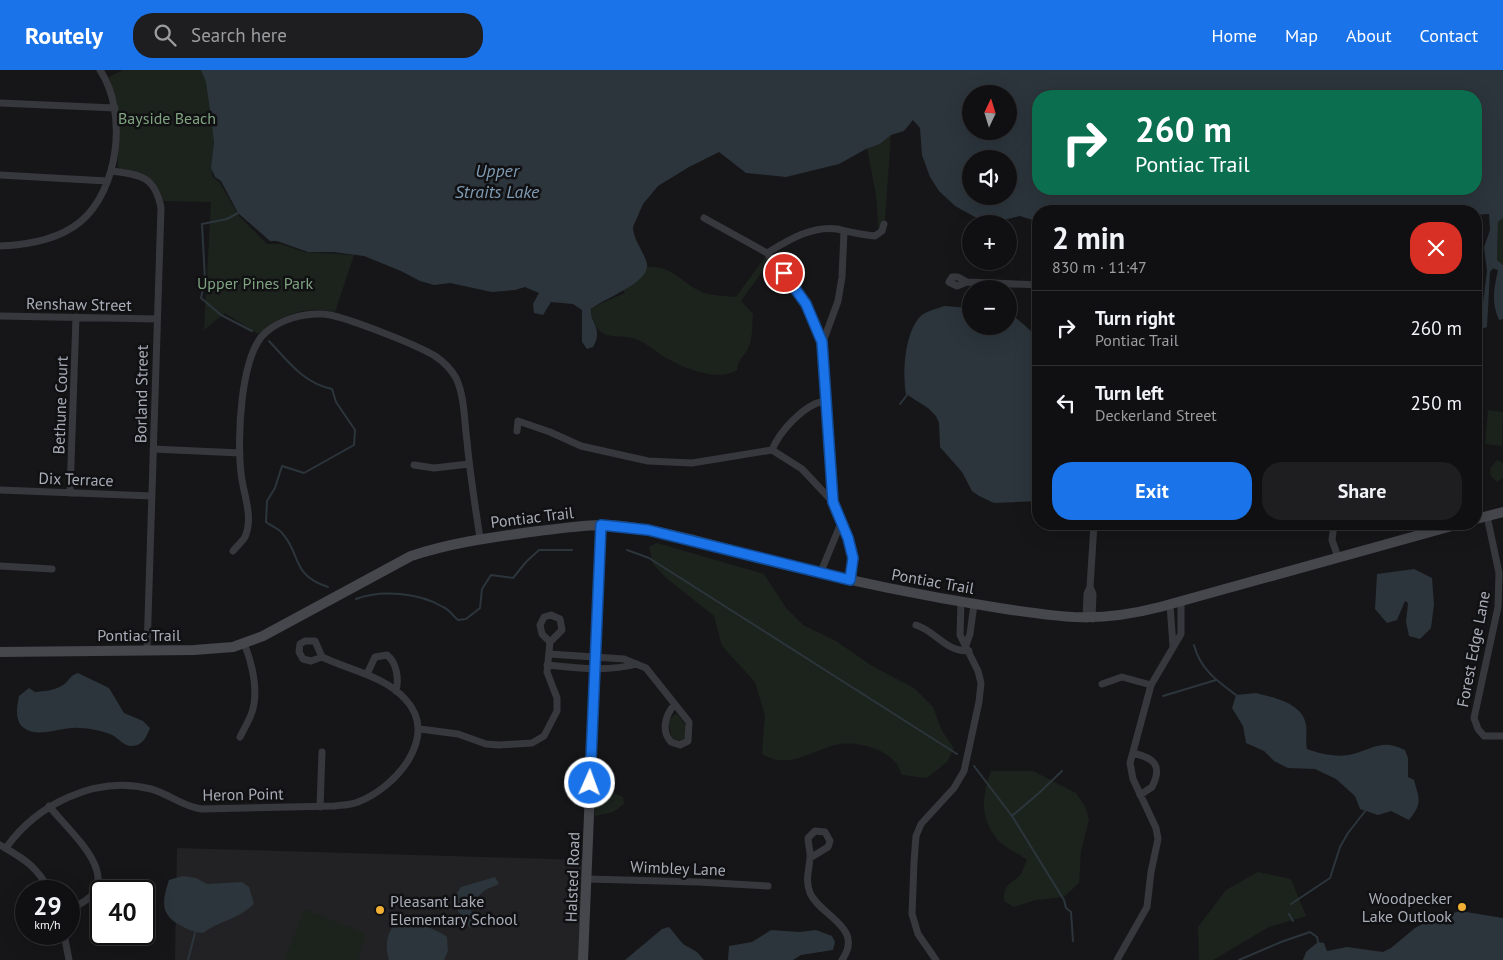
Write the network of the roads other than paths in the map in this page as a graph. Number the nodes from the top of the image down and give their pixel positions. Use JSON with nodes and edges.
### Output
{"nodes":[{"id":1,"x":100,"y":70,"type":"edge"},
{"id":2,"x":0,"y":103,"type":"edge"},
{"id":3,"x":115,"y":108,"type":"junction"},
{"id":4,"x":111,"y":171,"type":"junction"},
{"id":5,"x":0,"y":175,"type":"edge"},
{"id":6,"x":107,"y":181,"type":"junction"},
{"id":7,"x":704,"y":218,"type":"dead end"},
{"id":8,"x":884,"y":224,"type":"dead end"},
{"id":9,"x":844,"y":232,"type":"junction"},
{"id":10,"x":0,"y":246,"type":"edge"},
{"id":11,"x":767,"y":253,"type":"junction"},
{"id":12,"x":1017,"y":284,"type":"edge"},
{"id":13,"x":1032,"y":285,"type":"edge"},
{"id":14,"x":0,"y":316,"type":"edge"},
{"id":15,"x":76,"y":317,"type":"junction"},
{"id":16,"x":157,"y":319,"type":"junction"},
{"id":17,"x":822,"y":342,"type":"junction"},
{"id":18,"x":825,"y":401,"type":"junction"},
{"id":19,"x":517,"y":431,"type":"dead end"},
{"id":20,"x":154,"y":449,"type":"junction"},
{"id":21,"x":772,"y":450,"type":"junction"},
{"id":22,"x":240,"y":453,"type":"junction"},
{"id":23,"x":469,"y":464,"type":"junction"},
{"id":24,"x":414,"y":465,"type":"dead end"},
{"id":25,"x":0,"y":490,"type":"edge"},
{"id":26,"x":70,"y":493,"type":"junction"},
{"id":27,"x":152,"y":496,"type":"junction"},
{"id":28,"x":833,"y":502,"type":"junction"},
{"id":29,"x":1503,"y":512,"type":"edge"},
{"id":30,"x":1487,"y":516,"type":"junction"},
{"id":31,"x":1482,"y":517,"type":"edge"},
{"id":32,"x":840,"y":522,"type":"junction"},
{"id":33,"x":601,"y":525,"type":"junction"},
{"id":34,"x":1094,"y":530,"type":"edge"},
{"id":35,"x":1333,"y":530,"type":"edge"},
{"id":36,"x":1437,"y":530,"type":"edge"},
{"id":37,"x":480,"y":538,"type":"junction"},
{"id":38,"x":232,"y":551,"type":"dead end"},
{"id":39,"x":1338,"y":557,"type":"junction"},
{"id":40,"x":0,"y":566,"type":"edge"},
{"id":41,"x":52,"y":569,"type":"dead end"},
{"id":42,"x":820,"y":574,"type":"junction"},
{"id":43,"x":850,"y":580,"type":"junction"},
{"id":44,"x":961,"y":601,"type":"junction"},
{"id":45,"x":1181,"y":601,"type":"junction"},
{"id":46,"x":974,"y":604,"type":"junction"},
{"id":47,"x":1170,"y":605,"type":"junction"},
{"id":48,"x":1089,"y":619,"type":"junction"},
{"id":49,"x":916,"y":625,"type":"dead end"},
{"id":50,"x":550,"y":642,"type":"dead end"},
{"id":51,"x":244,"y":643,"type":"junction"},
{"id":52,"x":1173,"y":646,"type":"junction"},
{"id":53,"x":968,"y":648,"type":"junction"},
{"id":54,"x":147,"y":650,"type":"junction"},
{"id":55,"x":0,"y":652,"type":"edge"},
{"id":56,"x":549,"y":654,"type":"junction"},
{"id":57,"x":322,"y":657,"type":"dead end"},
{"id":58,"x":595,"y":657,"type":"junction"},
{"id":59,"x":637,"y":664,"type":"junction"},
{"id":60,"x":547,"y":665,"type":"junction"},
{"id":61,"x":594,"y":668,"type":"junction"},
{"id":62,"x":367,"y":674,"type":"junction"},
{"id":63,"x":1102,"y":684,"type":"dead end"},
{"id":64,"x":1151,"y":685,"type":"junction"},
{"id":65,"x":396,"y":691,"type":"junction"},
{"id":66,"x":674,"y":705,"type":"junction"},
{"id":67,"x":420,"y":729,"type":"junction"},
{"id":68,"x":1503,"y":736,"type":"edge"},
{"id":69,"x":240,"y":737,"type":"dead end"},
{"id":70,"x":322,"y":752,"type":"dead end"},
{"id":71,"x":1133,"y":753,"type":"junction"},
{"id":72,"x":1140,"y":795,"type":"junction"},
{"id":73,"x":49,"y":806,"type":"junction"},
{"id":74,"x":320,"y":808,"type":"junction"},
{"id":75,"x":3,"y":846,"type":"edge"},
{"id":76,"x":810,"y":858,"type":"dead end"},
{"id":77,"x":587,"y":879,"type":"junction"},
{"id":78,"x":44,"y":880,"type":"edge"},
{"id":79,"x":768,"y":886,"type":"dead end"},
{"id":80,"x":80,"y":905,"type":"edge"},
{"id":81,"x":66,"y":945,"type":"edge"},
{"id":82,"x":69,"y":960,"type":"edge"},
{"id":83,"x":584,"y":960,"type":"edge"},
{"id":84,"x":842,"y":960,"type":"edge"},
{"id":85,"x":936,"y":960,"type":"edge"},
{"id":86,"x":1117,"y":960,"type":"edge"}],
"edges":[{"from":1,"to":3,"type":"street"},
{"from":2,"to":3,"type":"street"},
{"from":3,"to":4,"type":"street"},
{"from":4,"to":6,"type":"street"},
{"from":4,"to":16,"type":"street","name":"Borland Street"},
{"from":5,"to":6,"type":"street"},
{"from":6,"to":10,"type":"street"},
{"from":7,"to":11,"type":"street"},
{"from":8,"to":9,"type":"street"},
{"from":9,"to":11,"type":"street"},
{"from":9,"to":17,"type":"street"},
{"from":11,"to":17,"type":"street"},
{"from":12,"to":13,"type":"street"},
{"from":14,"to":15,"type":"street","name":"Renshaw Street"},
{"from":15,"to":16,"type":"street","name":"Renshaw Street"},
{"from":15,"to":26,"type":"street","name":"Bethune Court"},
{"from":16,"to":20,"type":"street","name":"Borland Street"},
{"from":17,"to":18,"type":"street"},
{"from":18,"to":21,"type":"street"},
{"from":18,"to":28,"type":"street"},
{"from":19,"to":21,"type":"street"},
{"from":20,"to":22,"type":"street"},
{"from":20,"to":27,"type":"street","name":"Borland Street"},
{"from":21,"to":28,"type":"street"},
{"from":22,"to":23,"type":"street"},
{"from":22,"to":38,"type":"street"},
{"from":23,"to":24,"type":"street"},
{"from":23,"to":37,"type":"street"},
{"from":25,"to":26,"type":"street","name":"Dix Terrace"},
{"from":26,"to":27,"type":"street","name":"Dix Terrace"},
{"from":27,"to":54,"type":"street","name":"Borland Street"},
{"from":28,"to":32,"type":"street"},
{"from":29,"to":30,"type":"main road"},
{"from":30,"to":31,"type":"main road"},
{"from":30,"to":68,"type":"street","name":"Forest Edge Lane"},
{"from":32,"to":42,"type":"street"},
{"from":32,"to":43,"type":"street"},
{"from":33,"to":37,"type":"main road","name":"Pontiac Trail"},
{"from":33,"to":42,"type":"main road","name":"Pontiac Trail"},
{"from":33,"to":58,"type":"main road","name":"Halsted Road"},
{"from":34,"to":48,"type":"street"},
{"from":35,"to":39,"type":"street"},
{"from":36,"to":39,"type":"main road","name":"Pontiac Trail"},
{"from":37,"to":51,"type":"main road","name":"Pontiac Trail"},
{"from":39,"to":45,"type":"main road","name":"Pontiac Trail"},
{"from":40,"to":41,"type":"street"},
{"from":42,"to":43,"type":"main road","name":"Pontiac Trail"},
{"from":43,"to":44,"type":"main road","name":"Pontiac Trail"},
{"from":44,"to":46,"type":"main road","name":"Pontiac Trail"},
{"from":44,"to":53,"type":"street"},
{"from":45,"to":47,"type":"main road","name":"Pontiac Trail"},
{"from":45,"to":52,"type":"street"},
{"from":46,"to":48,"type":"main road","name":"Pontiac Trail"},
{"from":46,"to":53,"type":"street"},
{"from":47,"to":48,"type":"main road","name":"Pontiac Trail"},
{"from":47,"to":52,"type":"street"},
{"from":49,"to":53,"type":"street"},
{"from":50,"to":56,"type":"street"},
{"from":51,"to":54,"type":"main road","name":"Pontiac Trail"},
{"from":51,"to":69,"type":"street"},
{"from":52,"to":64,"type":"street"},
{"from":53,"to":85,"type":"street"},
{"from":54,"to":55,"type":"main road","name":"Pontiac Trail"},
{"from":56,"to":58,"type":"street"},
{"from":56,"to":60,"type":"street"},
{"from":57,"to":62,"type":"street"},
{"from":58,"to":59,"type":"street"},
{"from":58,"to":61,"type":"main road","name":"Halsted Road"},
{"from":59,"to":61,"type":"street"},
{"from":59,"to":66,"type":"street"},
{"from":60,"to":61,"type":"street"},
{"from":60,"to":67,"type":"street"},
{"from":61,"to":77,"type":"main road","name":"Halsted Road"},
{"from":62,"to":65,"type":"street"},
{"from":62,"to":65,"type":"street"},
{"from":63,"to":64,"type":"street"},
{"from":64,"to":71,"type":"street"},
{"from":65,"to":67,"type":"street"},
{"from":66,"to":66,"type":"street"},
{"from":67,"to":74,"type":"street","name":"Heron Point"},
{"from":70,"to":74,"type":"street"},
{"from":71,"to":72,"type":"street"},
{"from":71,"to":72,"type":"street"},
{"from":72,"to":86,"type":"street"},
{"from":73,"to":74,"type":"street","name":"Heron Point"},
{"from":73,"to":75,"type":"street","name":"Heron Point"},
{"from":73,"to":80,"type":"street"},
{"from":75,"to":78,"type":"street"},
{"from":76,"to":84,"type":"street"},
{"from":77,"to":79,"type":"street","name":"Wimbley Lane"},
{"from":77,"to":83,"type":"main road","name":"Halsted Road"},
{"from":81,"to":82,"type":"street"}]}
